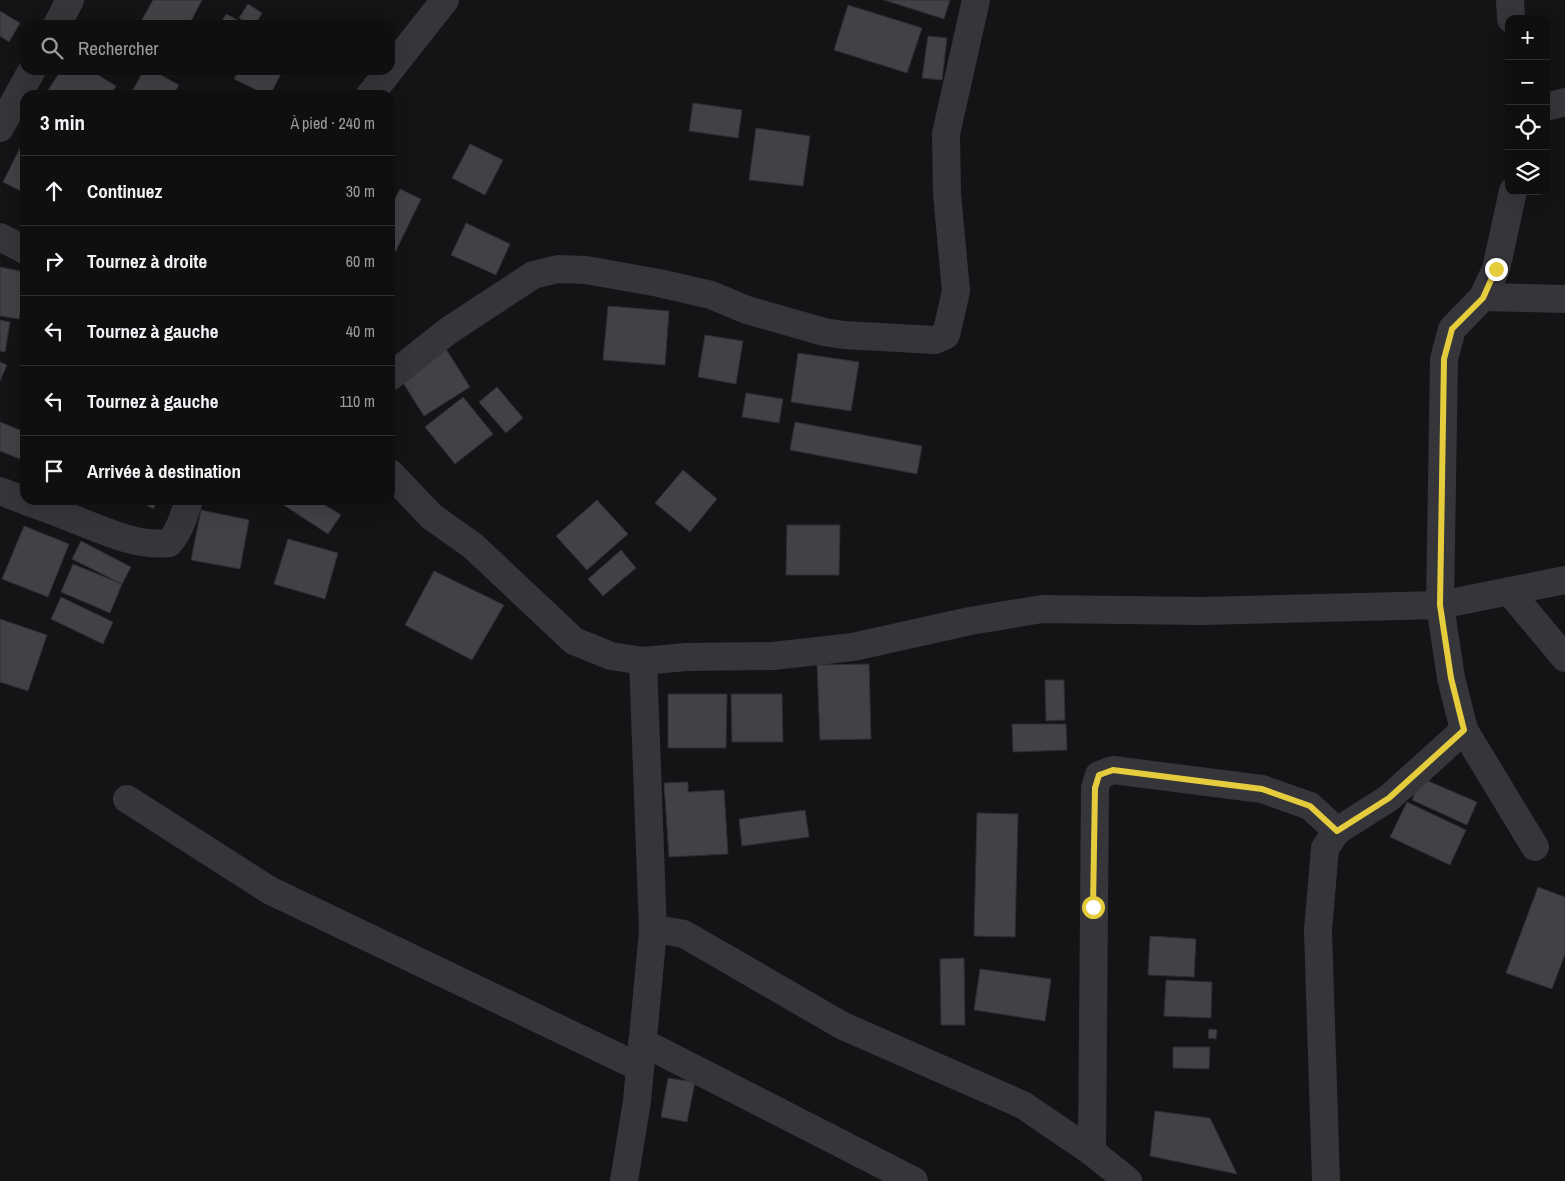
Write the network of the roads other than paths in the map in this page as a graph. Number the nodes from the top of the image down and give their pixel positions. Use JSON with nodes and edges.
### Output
{"nodes":[{"id":1,"x":70,"y":0,"type":"edge"},
{"id":2,"x":445,"y":0,"type":"edge"},
{"id":3,"x":976,"y":0,"type":"edge"},
{"id":4,"x":1510,"y":0,"type":"edge"},
{"id":5,"x":1511,"y":15,"type":"edge"},
{"id":6,"x":60,"y":20,"type":"edge"},
{"id":7,"x":395,"y":63,"type":"edge"},
{"id":8,"x":29,"y":75,"type":"edge"},
{"id":9,"x":386,"y":75,"type":"edge"},
{"id":10,"x":21,"y":90,"type":"edge"},
{"id":11,"x":374,"y":90,"type":"edge"},
{"id":12,"x":20,"y":92,"type":"edge"},
{"id":13,"x":1565,"y":102,"type":"edge"},
{"id":14,"x":1550,"y":106,"type":"edge"},
{"id":15,"x":0,"y":128,"type":"edge"},
{"id":16,"x":1512,"y":195,"type":"edge"},
{"id":17,"x":0,"y":237,"type":"edge"},
{"id":18,"x":20,"y":247,"type":"edge"},
{"id":19,"x":1483,"y":298,"type":"junction"},
{"id":20,"x":1565,"y":300,"type":"edge"},
{"id":21,"x":395,"y":373,"type":"edge"},
{"id":22,"x":395,"y":478,"type":"edge"},
{"id":23,"x":0,"y":491,"type":"edge"},
{"id":24,"x":20,"y":499,"type":"edge"},
{"id":25,"x":37,"y":505,"type":"edge"},
{"id":26,"x":187,"y":505,"type":"edge"},
{"id":27,"x":1565,"y":580,"type":"edge"},
{"id":28,"x":1509,"y":591,"type":"junction"},
{"id":29,"x":1440,"y":605,"type":"junction"},
{"id":30,"x":1565,"y":658,"type":"edge"},
{"id":31,"x":643,"y":661,"type":"junction"},
{"id":32,"x":1464,"y":730,"type":"junction"},
{"id":33,"x":127,"y":799,"type":"dead end"},
{"id":34,"x":1337,"y":831,"type":"junction"},
{"id":35,"x":1535,"y":847,"type":"dead end"},
{"id":36,"x":653,"y":931,"type":"junction"},
{"id":37,"x":641,"y":1054,"type":"junction"},
{"id":38,"x":1092,"y":1152,"type":"junction"},
{"id":39,"x":624,"y":1181,"type":"edge"},
{"id":40,"x":914,"y":1181,"type":"edge"},
{"id":41,"x":1128,"y":1181,"type":"edge"},
{"id":42,"x":1326,"y":1181,"type":"edge"}],
"edges":[{"from":1,"to":6,"type":"street"},
{"from":2,"to":7,"type":"street"},
{"from":3,"to":21,"type":"street"},
{"from":4,"to":5,"type":"street"},
{"from":8,"to":10,"type":"street"},
{"from":9,"to":11,"type":"street"},
{"from":12,"to":15,"type":"street"},
{"from":13,"to":14,"type":"street"},
{"from":16,"to":19,"type":"street"},
{"from":17,"to":18,"type":"street"},
{"from":19,"to":20,"type":"street"},
{"from":19,"to":29,"type":"street"},
{"from":22,"to":31,"type":"street"},
{"from":23,"to":24,"type":"street"},
{"from":25,"to":26,"type":"street"},
{"from":27,"to":28,"type":"street"},
{"from":28,"to":29,"type":"street"},
{"from":28,"to":30,"type":"street"},
{"from":29,"to":31,"type":"street"},
{"from":29,"to":32,"type":"street"},
{"from":31,"to":36,"type":"street"},
{"from":32,"to":34,"type":"street"},
{"from":32,"to":35,"type":"street"},
{"from":33,"to":37,"type":"street"},
{"from":34,"to":38,"type":"street"},
{"from":34,"to":42,"type":"street"},
{"from":36,"to":37,"type":"street"},
{"from":36,"to":38,"type":"street"},
{"from":37,"to":39,"type":"street"},
{"from":37,"to":40,"type":"street"},
{"from":38,"to":41,"type":"street"}]}
